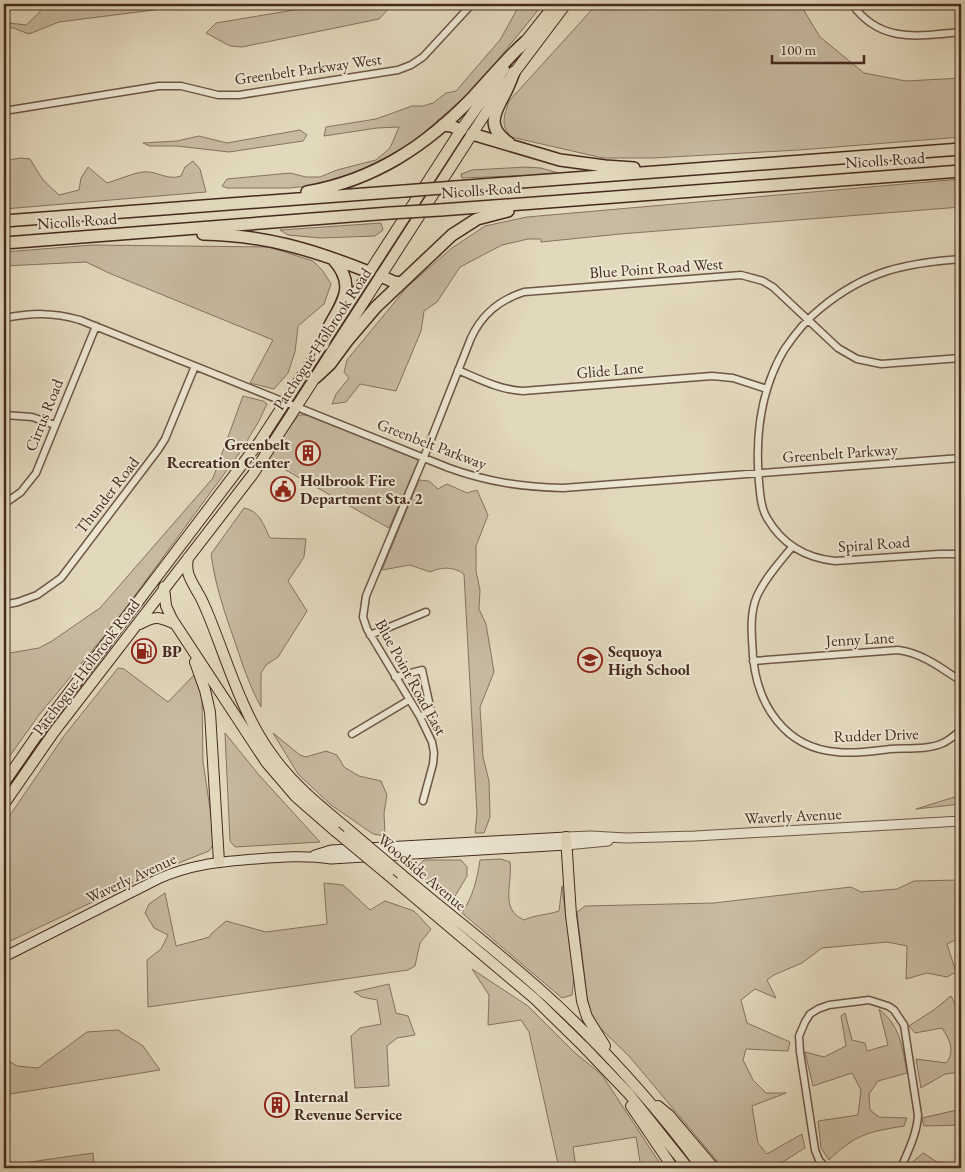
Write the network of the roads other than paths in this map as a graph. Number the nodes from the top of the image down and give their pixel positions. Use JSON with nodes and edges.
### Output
{"nodes":[{"id":1,"x":472,"y":4,"type":"edge"},
{"id":2,"x":555,"y":4,"type":"edge"},
{"id":3,"x":566,"y":4,"type":"edge"},
{"id":4,"x":852,"y":4,"type":"edge"},
{"id":5,"x":961,"y":32,"type":"edge"},
{"id":6,"x":525,"y":42,"type":"junction"},
{"id":7,"x":514,"y":72,"type":"junction"},
{"id":8,"x":4,"y":111,"type":"edge"},
{"id":9,"x":443,"y":125,"type":"junction"},
{"id":10,"x":461,"y":130,"type":"junction"},
{"id":11,"x":472,"y":134,"type":"junction"},
{"id":12,"x":514,"y":147,"type":"junction"},
{"id":13,"x":961,"y":149,"type":"edge"},
{"id":14,"x":703,"y":169,"type":"junction"},
{"id":15,"x":961,"y":171,"type":"edge"},
{"id":16,"x":579,"y":200,"type":"junction"},
{"id":17,"x":248,"y":202,"type":"junction"},
{"id":18,"x":4,"y":221,"type":"edge"},
{"id":19,"x":107,"y":235,"type":"junction"},
{"id":20,"x":4,"y":243,"type":"edge"},
{"id":21,"x":333,"y":259,"type":"junction"},
{"id":22,"x":961,"y":259,"type":"edge"},
{"id":23,"x":375,"y":274,"type":"junction"},
{"id":24,"x":401,"y":283,"type":"junction"},
{"id":25,"x":4,"y":318,"type":"edge"},
{"id":26,"x":808,"y":320,"type":"junction"},
{"id":27,"x":96,"y":326,"type":"junction"},
{"id":28,"x":323,"y":345,"type":"junction"},
{"id":29,"x":961,"y":358,"type":"edge"},
{"id":30,"x":195,"y":366,"type":"junction"},
{"id":31,"x":458,"y":370,"type":"junction"},
{"id":32,"x":316,"y":377,"type":"junction"},
{"id":33,"x":766,"y":389,"type":"junction"},
{"id":34,"x":286,"y":402,"type":"junction"},
{"id":35,"x":297,"y":407,"type":"junction"},
{"id":36,"x":4,"y":415,"type":"edge"},
{"id":37,"x":56,"y":425,"type":"junction"},
{"id":38,"x":424,"y":457,"type":"junction"},
{"id":39,"x":961,"y":458,"type":"edge"},
{"id":40,"x":758,"y":473,"type":"junction"},
{"id":41,"x":4,"y":504,"type":"edge"},
{"id":42,"x":792,"y":547,"type":"junction"},
{"id":43,"x":961,"y":554,"type":"edge"},
{"id":44,"x":189,"y":557,"type":"junction"},
{"id":45,"x":170,"y":559,"type":"junction"},
{"id":46,"x":164,"y":590,"type":"junction"},
{"id":47,"x":4,"y":605,"type":"edge"},
{"id":48,"x":426,"y":612,"type":"dead end"},
{"id":49,"x":176,"y":624,"type":"junction"},
{"id":50,"x":135,"y":627,"type":"junction"},
{"id":51,"x":370,"y":635,"type":"junction"},
{"id":52,"x":185,"y":638,"type":"junction"},
{"id":53,"x":754,"y":661,"type":"junction"},
{"id":54,"x":395,"y":677,"type":"junction"},
{"id":55,"x":961,"y":680,"type":"edge"},
{"id":56,"x":409,"y":700,"type":"junction"},
{"id":57,"x":420,"y":717,"type":"junction"},
{"id":58,"x":961,"y":730,"type":"edge"},
{"id":59,"x":352,"y":734,"type":"dead end"},
{"id":60,"x":4,"y":782,"type":"edge"},
{"id":61,"x":423,"y":801,"type":"dead end"},
{"id":62,"x":4,"y":804,"type":"edge"},
{"id":63,"x":961,"y":821,"type":"edge"},
{"id":64,"x":566,"y":841,"type":"junction"},
{"id":65,"x":219,"y":862,"type":"junction"},
{"id":66,"x":442,"y":915,"type":"junction"},
{"id":67,"x":453,"y":924,"type":"junction"},
{"id":68,"x":4,"y":957,"type":"edge"},
{"id":69,"x":606,"y":1070,"type":"junction"},
{"id":70,"x":621,"y":1070,"type":"junction"},
{"id":71,"x":643,"y":1095,"type":"junction"},
{"id":72,"x":673,"y":1168,"type":"edge"},
{"id":73,"x":688,"y":1168,"type":"edge"},
{"id":74,"x":702,"y":1168,"type":"edge"},
{"id":75,"x":714,"y":1168,"type":"edge"},
{"id":76,"x":826,"y":1168,"type":"edge"},
{"id":77,"x":901,"y":1168,"type":"edge"}],
"edges":[{"from":1,"to":8,"type":"street","name":"Greenbelt Parkway West"},
{"from":2,"to":6,"type":"main road","name":"Patchogue-Holbrook Road"},
{"from":3,"to":7,"type":"main road","name":"Patchogue-Holbrook Road"},
{"from":4,"to":5,"type":"street"},
{"from":6,"to":9,"type":"highway"},
{"from":6,"to":10,"type":"main road","name":"Patchogue-Holbrook Road"},
{"from":7,"to":11,"type":"main road","name":"Patchogue-Holbrook Road"},
{"from":7,"to":12,"type":"highway"},
{"from":9,"to":10,"type":"highway"},
{"from":9,"to":17,"type":"highway"},
{"from":10,"to":11,"type":"main road"},
{"from":10,"to":23,"type":"main road","name":"Patchogue-Holbrook Road"},
{"from":11,"to":12,"type":"highway"},
{"from":11,"to":23,"type":"main road","name":"Patchogue-Holbrook Road"},
{"from":12,"to":14,"type":"highway"},
{"from":13,"to":14,"type":"highway","name":"Nicolls Road"},
{"from":14,"to":17,"type":"highway","name":"Nicolls Road","bridge":true},
{"from":15,"to":16,"type":"highway","name":"Nicolls Road"},
{"from":16,"to":19,"type":"highway","name":"Nicolls Road","bridge":true},
{"from":16,"to":24,"type":"highway"},
{"from":17,"to":18,"type":"highway","name":"Nicolls Road"},
{"from":19,"to":20,"type":"highway","name":"Nicolls Road"},
{"from":19,"to":21,"type":"highway"},
{"from":21,"to":23,"type":"highway"},
{"from":21,"to":28,"type":"highway"},
{"from":22,"to":26,"type":"street","name":"Spiral Road"},
{"from":23,"to":24,"type":"highway"},
{"from":23,"to":28,"type":"main road","name":"Patchogue-Holbrook Road"},
{"from":23,"to":32,"type":"main road","name":"Patchogue-Holbrook Road"},
{"from":24,"to":32,"type":"highway"},
{"from":25,"to":27,"type":"street","name":"Greenbelt Parkway"},
{"from":26,"to":29,"type":"street","name":"Blue Point Road West"},
{"from":26,"to":31,"type":"street","name":"Blue Point Road West"},
{"from":26,"to":33,"type":"street","name":"Spiral Road"},
{"from":27,"to":30,"type":"street","name":"Greenbelt Parkway"},
{"from":27,"to":37,"type":"street","name":"Cirrus Road"},
{"from":28,"to":34,"type":"main road","name":"Patchogue-Holbrook Road"},
{"from":30,"to":34,"type":"street","name":"Greenbelt Parkway"},
{"from":30,"to":47,"type":"street","name":"Thunder Road"},
{"from":31,"to":33,"type":"street","name":"Glide Lane"},
{"from":31,"to":38,"type":"street","name":"Blue Point Road West"},
{"from":32,"to":35,"type":"main road","name":"Patchogue-Holbrook Road"},
{"from":33,"to":40,"type":"street","name":"Spiral Road"},
{"from":34,"to":35,"type":"street","name":"Greenbelt Parkway"},
{"from":34,"to":45,"type":"main road","name":"Patchogue-Holbrook Road"},
{"from":35,"to":38,"type":"street","name":"Greenbelt Parkway"},
{"from":35,"to":44,"type":"main road","name":"Patchogue-Holbrook Road"},
{"from":36,"to":37,"type":"street"},
{"from":37,"to":41,"type":"street","name":"Cirrus Road"},
{"from":38,"to":40,"type":"street","name":"Greenbelt Parkway"},
{"from":38,"to":51,"type":"street","name":"Blue Point Road East"},
{"from":39,"to":40,"type":"street","name":"Greenbelt Parkway"},
{"from":40,"to":42,"type":"street","name":"Spiral Road"},
{"from":42,"to":43,"type":"street","name":"Spiral Road"},
{"from":42,"to":53,"type":"street","name":"Rudder Drive"},
{"from":44,"to":46,"type":"main road","name":"Patchogue-Holbrook Road"},
{"from":44,"to":66,"type":"main road","name":"Woodside Avenue","bridge":true},
{"from":45,"to":46,"type":"main road"},
{"from":45,"to":60,"type":"main road","name":"Patchogue-Holbrook Road"},
{"from":46,"to":49,"type":"main road","name":"Woodside Avenue"},
{"from":46,"to":50,"type":"main road","name":"Patchogue-Holbrook Road"},
{"from":48,"to":51,"type":"street"},
{"from":49,"to":50,"type":"main road"},
{"from":49,"to":52,"type":"main road","name":"Woodside Avenue"},
{"from":50,"to":62,"type":"main road","name":"Patchogue-Holbrook Road"},
{"from":51,"to":54,"type":"street","name":"Blue Point Road East"},
{"from":52,"to":65,"type":"main road"},
{"from":52,"to":66,"type":"main road","name":"Woodside Avenue","bridge":true},
{"from":53,"to":55,"type":"street","name":"Jenny Lane"},
{"from":53,"to":58,"type":"street","name":"Rudder Drive"},
{"from":54,"to":56,"type":"street","name":"Blue Point Road East"},
{"from":54,"to":57,"type":"street"},
{"from":56,"to":57,"type":"street","name":"Blue Point Road East"},
{"from":56,"to":59,"type":"street"},
{"from":57,"to":61,"type":"street","name":"Blue Point Road East"},
{"from":63,"to":64,"type":"main road","name":"Waverly Avenue"},
{"from":64,"to":65,"type":"main road","name":"Waverly Avenue"},
{"from":64,"to":70,"type":"main road"},
{"from":65,"to":68,"type":"main road","name":"Waverly Avenue"},
{"from":66,"to":67,"type":"main road","name":"Woodside Avenue"},
{"from":67,"to":69,"type":"main road","name":"Woodside Avenue"},
{"from":67,"to":70,"type":"main road","name":"Woodside Avenue"},
{"from":69,"to":72,"type":"main road"},
{"from":69,"to":73,"type":"main road","name":"Woodside Avenue"},
{"from":70,"to":71,"type":"main road","name":"Woodside Avenue"},
{"from":71,"to":74,"type":"main road","name":"Woodside Avenue"},
{"from":71,"to":75,"type":"main road"},
{"from":76,"to":77,"type":"street"}]}
